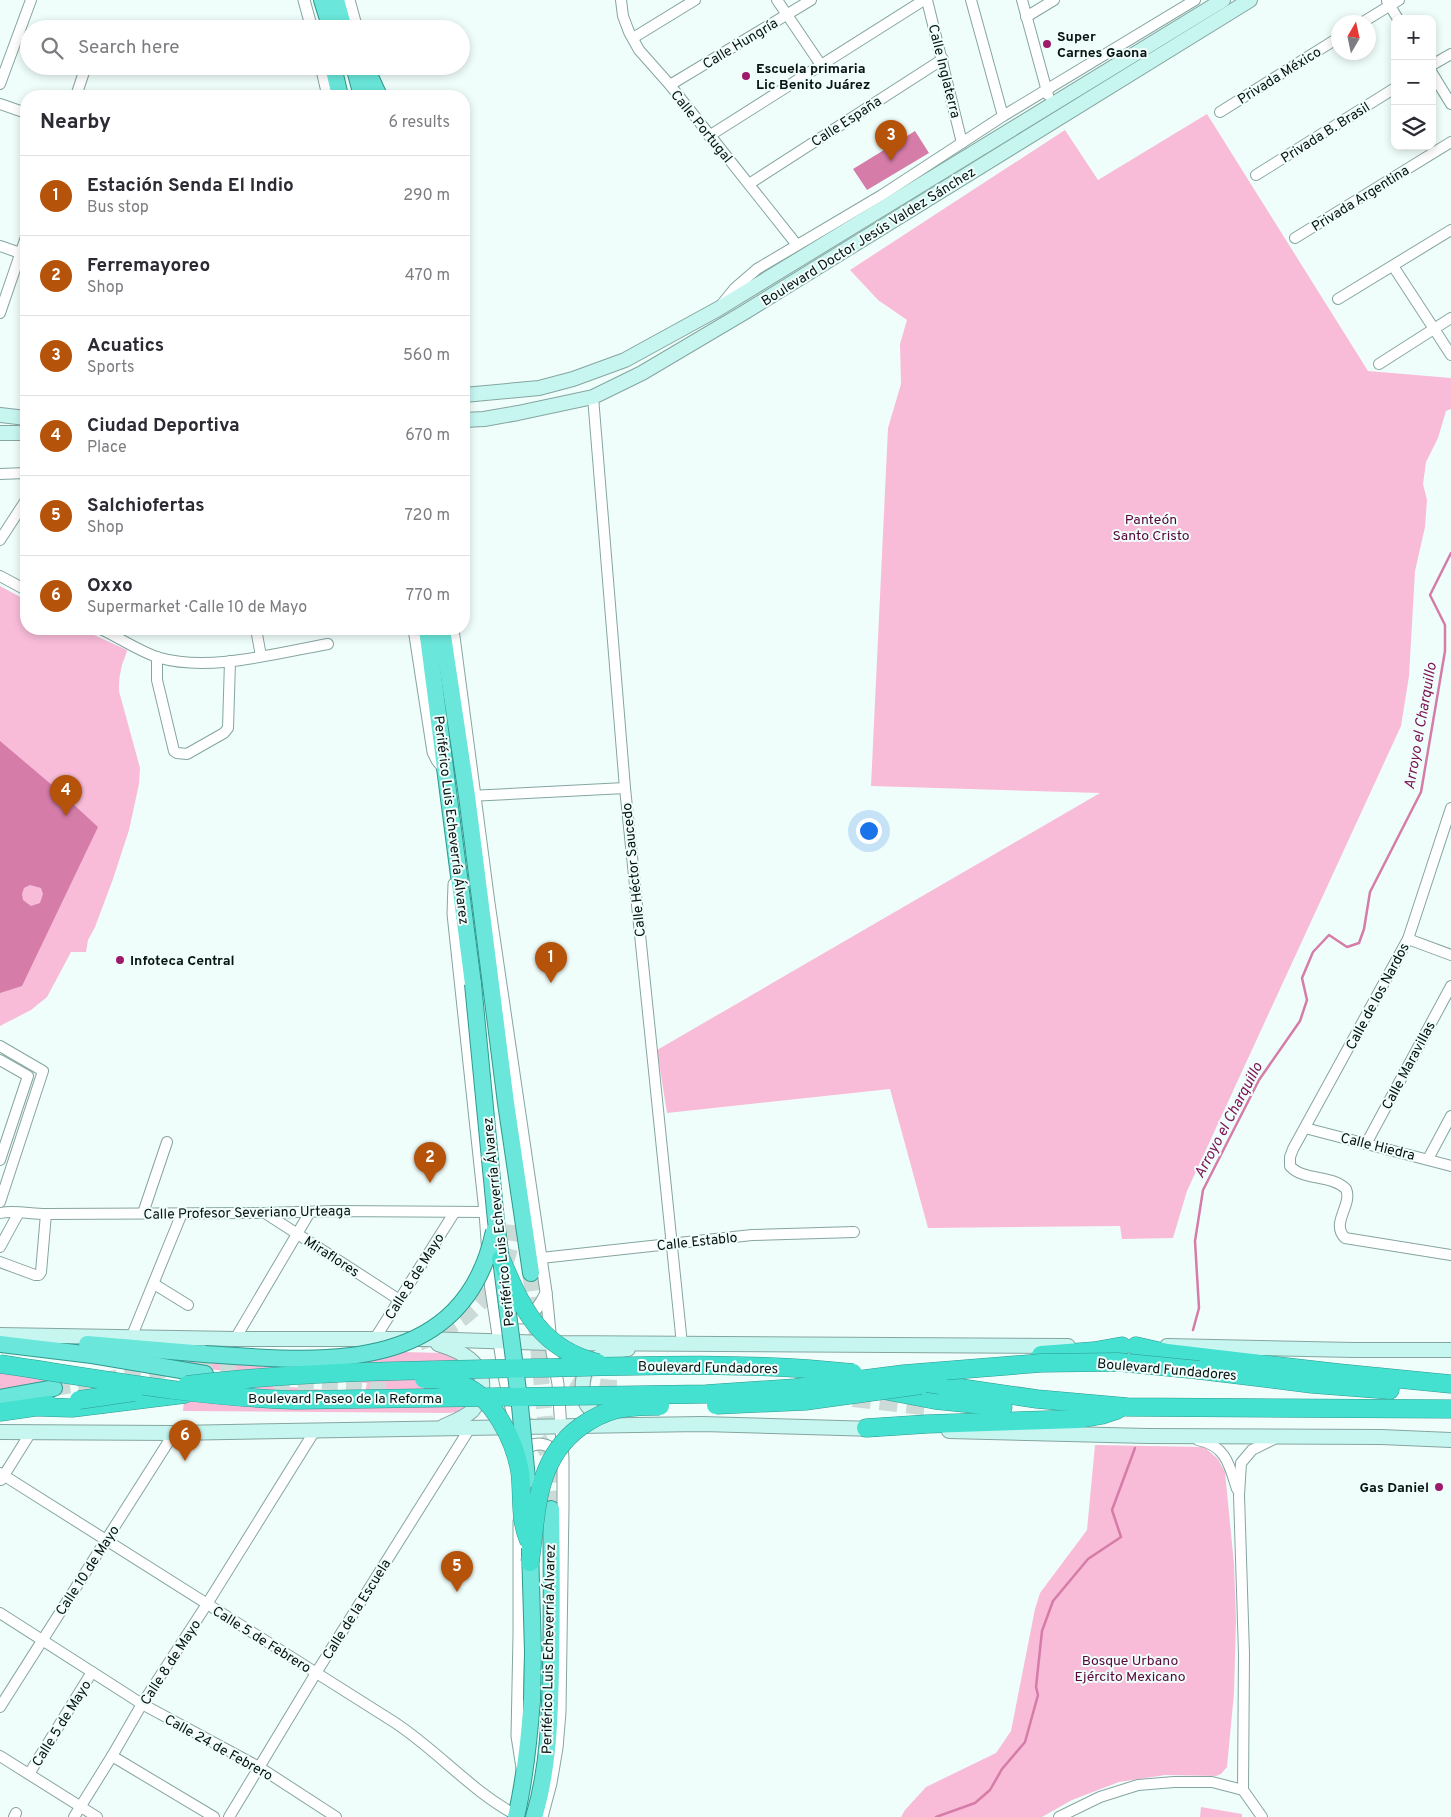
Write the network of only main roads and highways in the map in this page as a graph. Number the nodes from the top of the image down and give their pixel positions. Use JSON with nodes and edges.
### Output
{"nodes":[{"id":1,"x":316,"y":0,"type":"edge"},
{"id":2,"x":322,"y":0,"type":"edge"},
{"id":3,"x":336,"y":0,"type":"edge"},
{"id":4,"x":1223,"y":0,"type":"edge"},
{"id":5,"x":1250,"y":0,"type":"edge"},
{"id":6,"x":322,"y":20,"type":"edge"},
{"id":7,"x":328,"y":20,"type":"edge"},
{"id":8,"x":342,"y":20,"type":"edge"},
{"id":9,"x":335,"y":75,"type":"edge"},
{"id":10,"x":348,"y":75,"type":"edge"},
{"id":11,"x":362,"y":75,"type":"edge"},
{"id":12,"x":367,"y":75,"type":"edge"},
{"id":13,"x":339,"y":90,"type":"edge"},
{"id":14,"x":358,"y":90,"type":"edge"},
{"id":15,"x":361,"y":90,"type":"edge"},
{"id":16,"x":376,"y":90,"type":"edge"},
{"id":17,"x":470,"y":387,"type":"edge"},
{"id":18,"x":505,"y":391,"type":"junction"},
{"id":19,"x":470,"y":394,"type":"edge"},
{"id":20,"x":0,"y":415,"type":"edge"},
{"id":21,"x":20,"y":417,"type":"edge"},
{"id":22,"x":470,"y":419,"type":"edge"},
{"id":23,"x":0,"y":433,"type":"edge"},
{"id":24,"x":20,"y":434,"type":"edge"},
{"id":25,"x":428,"y":635,"type":"edge"},
{"id":26,"x":443,"y":635,"type":"edge"},
{"id":27,"x":506,"y":1103,"type":"junction"},
{"id":28,"x":491,"y":1217,"type":"junction"},
{"id":29,"x":514,"y":1220,"type":"tunnel mouth"},
{"id":30,"x":501,"y":1259,"type":"junction"},
{"id":31,"x":531,"y":1273,"type":"dead end"},
{"id":32,"x":0,"y":1336,"type":"edge"},
{"id":33,"x":424,"y":1339,"type":"junction"},
{"id":34,"x":0,"y":1344,"type":"edge"},
{"id":35,"x":648,"y":1344,"type":"junction"},
{"id":36,"x":1129,"y":1346,"type":"junction"},
{"id":37,"x":1451,"y":1350,"type":"edge"},
{"id":38,"x":1200,"y":1358,"type":"junction"},
{"id":39,"x":0,"y":1364,"type":"edge"},
{"id":40,"x":920,"y":1365,"type":"dead end"},
{"id":41,"x":533,"y":1368,"type":"joint"},
{"id":42,"x":205,"y":1374,"type":"dead end"},
{"id":43,"x":1451,"y":1384,"type":"edge"},
{"id":44,"x":54,"y":1388,"type":"tunnel mouth"},
{"id":45,"x":1451,"y":1391,"type":"edge"},
{"id":46,"x":533,"y":1397,"type":"joint"},
{"id":47,"x":0,"y":1398,"type":"edge"},
{"id":48,"x":85,"y":1403,"type":"junction"},
{"id":49,"x":1126,"y":1407,"type":"junction"},
{"id":50,"x":939,"y":1408,"type":"tunnel mouth"},
{"id":51,"x":1414,"y":1409,"type":"junction"},
{"id":52,"x":1451,"y":1409,"type":"edge"},
{"id":53,"x":1098,"y":1411,"type":"junction"},
{"id":54,"x":0,"y":1412,"type":"edge"},
{"id":55,"x":1451,"y":1414,"type":"edge"},
{"id":56,"x":636,"y":1425,"type":"junction"},
{"id":57,"x":439,"y":1428,"type":"junction"},
{"id":58,"x":866,"y":1428,"type":"junction"},
{"id":59,"x":0,"y":1432,"type":"edge"},
{"id":60,"x":1451,"y":1440,"type":"edge"},
{"id":61,"x":551,"y":1509,"type":"tunnel mouth"},
{"id":62,"x":529,"y":1541,"type":"junction"},
{"id":63,"x":530,"y":1562,"type":"junction"},
{"id":64,"x":516,"y":1816,"type":"edge"},
{"id":65,"x":534,"y":1817,"type":"edge"}],
"edges":[{"from":1,"to":6,"type":"highway"},
{"from":2,"to":7,"type":"highway"},
{"from":3,"to":8,"type":"highway"},
{"from":4,"to":18,"type":"main road","name":"Boulevard Doctor Jesús Valdez Sánchez"},
{"from":5,"to":22,"type":"main road","name":"Boulevard Doctor Jesús Valdez Sánchez"},
{"from":9,"to":13,"type":"highway"},
{"from":10,"to":14,"type":"highway"},
{"from":11,"to":15,"type":"highway"},
{"from":12,"to":16,"type":"highway"},
{"from":17,"to":18,"type":"main road"},
{"from":18,"to":19,"type":"main road","name":"Boulevard Doctor Jesús Valdez Sánchez"},
{"from":20,"to":21,"type":"main road"},
{"from":23,"to":24,"type":"main road"},
{"from":25,"to":28,"type":"highway","name":"Periférico Luis Echeverría Álvarez","bridge":true},
{"from":26,"to":27,"type":"highway","name":"Periférico Luis Echeverría Álvarez"},
{"from":27,"to":29,"type":"highway"},
{"from":27,"to":31,"type":"highway","name":"Periférico Luis Echeverría Álvarez"},
{"from":28,"to":30,"type":"highway","name":"Periférico Luis Echeverría Álvarez","bridge":true},
{"from":28,"to":32,"type":"highway","bridge":true},
{"from":30,"to":53,"type":"highway","bridge":true},
{"from":30,"to":62,"type":"highway","name":"Periférico Luis Echeverría Álvarez","bridge":true},
{"from":32,"to":33,"type":"main road"},
{"from":33,"to":35,"type":"main road"},
{"from":33,"to":57,"type":"main road"},
{"from":34,"to":42,"type":"highway"},
{"from":35,"to":36,"type":"main road"},
{"from":35,"to":56,"type":"main road"},
{"from":36,"to":38,"type":"highway"},
{"from":36,"to":40,"type":"highway"},
{"from":37,"to":38,"type":"main road"},
{"from":38,"to":43,"type":"highway"},
{"from":38,"to":45,"type":"highway","name":"Boulevard Fundadores"},
{"from":38,"to":46,"type":"highway","name":"Boulevard Fundadores","bridge":true},
{"from":38,"to":63,"type":"highway","bridge":true},
{"from":39,"to":46,"type":"highway","name":"Boulevard Paseo de la Reforma","bridge":true},
{"from":41,"to":48,"type":"highway","name":"Boulevard Paseo de la Reforma","bridge":true},
{"from":41,"to":49,"type":"highway","name":"Boulevard Fundadores","bridge":true},
{"from":44,"to":47,"type":"highway"},
{"from":48,"to":54,"type":"highway","name":"Boulevard Paseo de la Reforma"},
{"from":48,"to":62,"type":"highway","bridge":true},
{"from":49,"to":51,"type":"highway","name":"Boulevard Fundadores"},
{"from":49,"to":53,"type":"highway"},
{"from":49,"to":58,"type":"highway"},
{"from":50,"to":53,"type":"highway"},
{"from":51,"to":52,"type":"highway","name":"Boulevard Fundadores"},
{"from":51,"to":55,"type":"highway"},
{"from":56,"to":57,"type":"main road"},
{"from":56,"to":58,"type":"main road"},
{"from":57,"to":59,"type":"main road"},
{"from":58,"to":60,"type":"main road"},
{"from":61,"to":65,"type":"highway","name":"Periférico Luis Echeverría Álvarez"},
{"from":62,"to":63,"type":"highway","name":"Periférico Luis Echeverría Álvarez","bridge":true},
{"from":63,"to":64,"type":"highway","name":"Periférico Luis Echeverría Álvarez","bridge":true}]}
